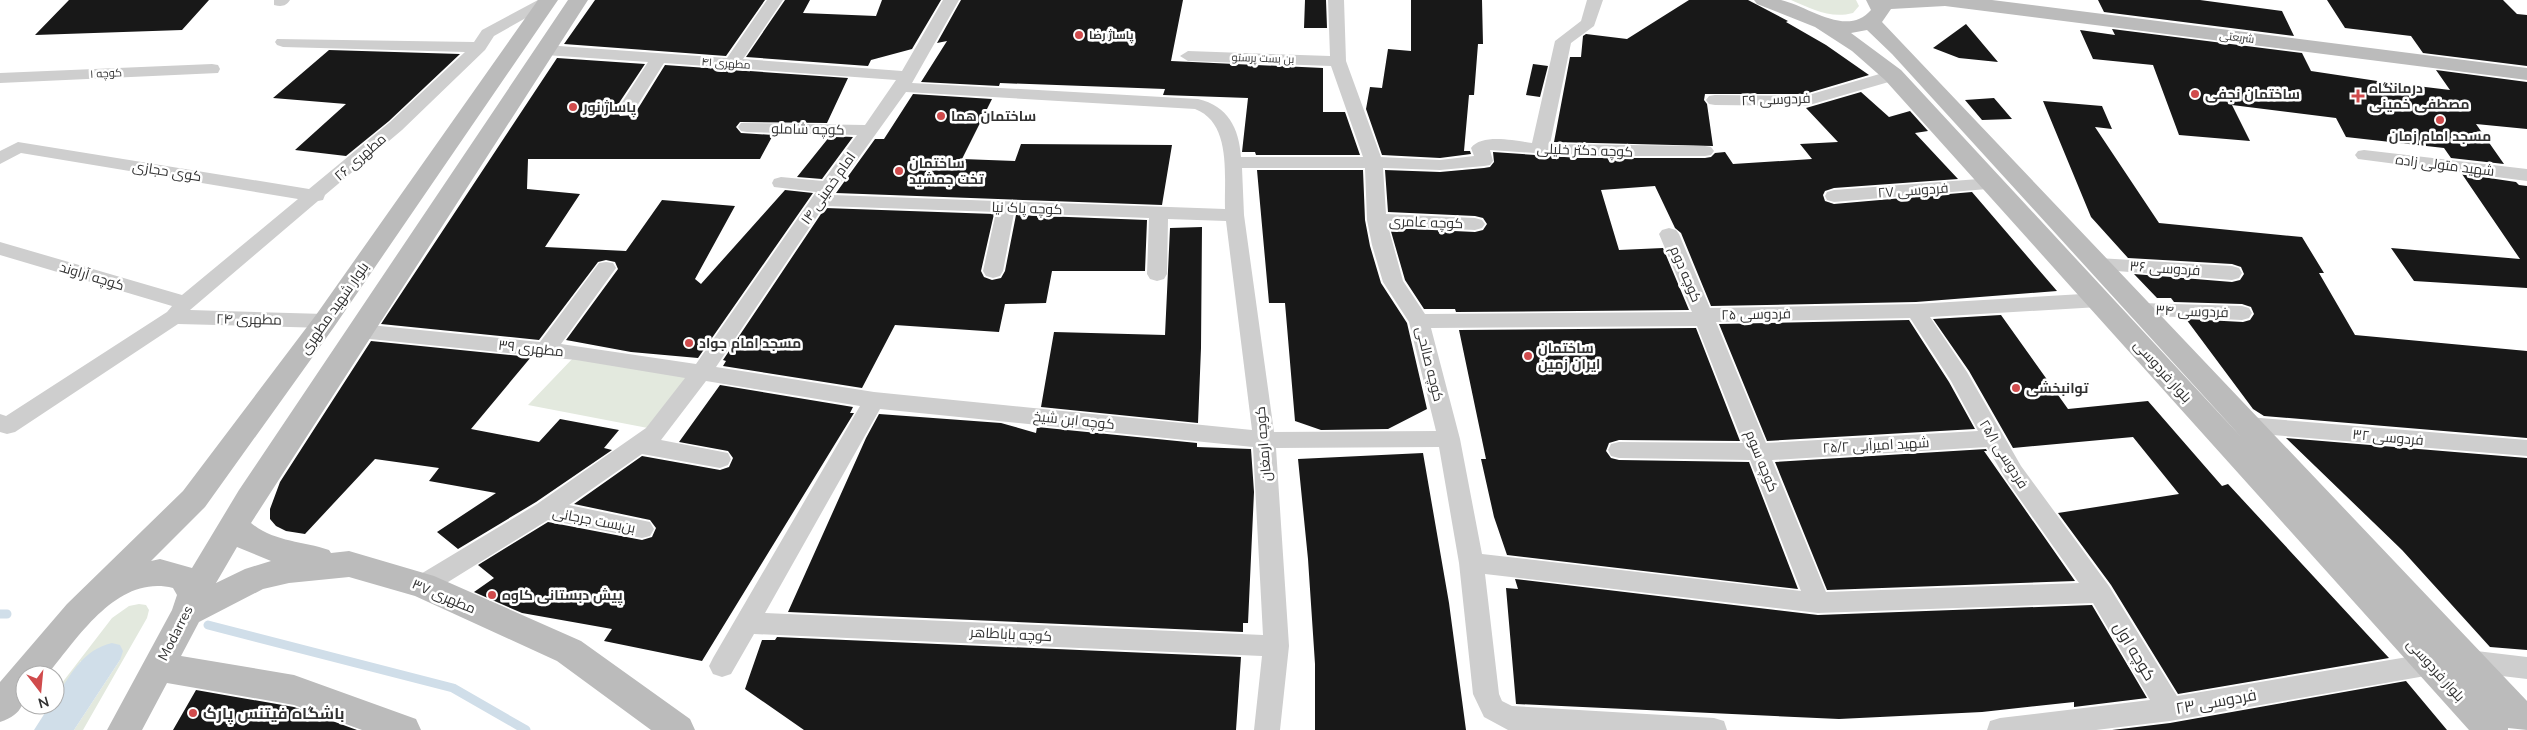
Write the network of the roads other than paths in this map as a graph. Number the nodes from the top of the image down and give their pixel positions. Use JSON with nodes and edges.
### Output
{"nodes":[{"id":1,"x":548,"y":0,"type":"edge"},
{"id":2,"x":775,"y":0,"type":"edge"},
{"id":3,"x":950,"y":0,"type":"edge"},
{"id":4,"x":1336,"y":0,"type":"edge"},
{"id":5,"x":1595,"y":0,"type":"edge"},
{"id":6,"x":1764,"y":0,"type":"edge"},
{"id":7,"x":1945,"y":0,"type":"edge"},
{"id":8,"x":578,"y":1,"type":"edge"},
{"id":9,"x":1875,"y":9,"type":"edge"},
{"id":10,"x":1823,"y":24,"type":"junction"},
{"id":11,"x":283,"y":42,"type":"dead end"},
{"id":12,"x":479,"y":47,"type":"junction"},
{"id":13,"x":545,"y":50,"type":"junction"},
{"id":14,"x":1188,"y":56,"type":"dead end"},
{"id":15,"x":659,"y":58,"type":"junction"},
{"id":16,"x":1338,"y":61,"type":"junction"},
{"id":17,"x":732,"y":63,"type":"junction"},
{"id":18,"x":212,"y":69,"type":"dead end"},
{"id":19,"x":2527,"y":74,"type":"edge"},
{"id":20,"x":1893,"y":75,"type":"junction"},
{"id":21,"x":0,"y":78,"type":"edge"},
{"id":22,"x":904,"y":81,"type":"junction"},
{"id":23,"x":1715,"y":100,"type":"dead end"},
{"id":24,"x":626,"y":110,"type":"dead end"},
{"id":25,"x":747,"y":127,"type":"dead end"},
{"id":26,"x":870,"y":130,"type":"junction"},
{"id":27,"x":1540,"y":148,"type":"junction"},
{"id":28,"x":1705,"y":151,"type":"dead end"},
{"id":29,"x":2364,"y":155,"type":"dead end"},
{"id":30,"x":0,"y":159,"type":"edge"},
{"id":31,"x":1232,"y":160,"type":"junction"},
{"id":32,"x":1374,"y":162,"type":"junction"},
{"id":33,"x":2527,"y":175,"type":"edge"},
{"id":34,"x":781,"y":183,"type":"dead end"},
{"id":35,"x":1992,"y":184,"type":"junction"},
{"id":36,"x":824,"y":193,"type":"junction"},
{"id":37,"x":316,"y":196,"type":"junction"},
{"id":38,"x":1834,"y":196,"type":"dead end"},
{"id":39,"x":1006,"y":208,"type":"junction"},
{"id":40,"x":1159,"y":213,"type":"junction"},
{"id":41,"x":1235,"y":215,"type":"junction"},
{"id":42,"x":1377,"y":220,"type":"junction"},
{"id":43,"x":1475,"y":224,"type":"dead end"},
{"id":44,"x":1669,"y":234,"type":"dead end"},
{"id":45,"x":0,"y":248,"type":"edge"},
{"id":46,"x":2098,"y":264,"type":"junction"},
{"id":47,"x":606,"y":268,"type":"dead end"},
{"id":48,"x":993,"y":271,"type":"dead end"},
{"id":49,"x":2232,"y":272,"type":"dead end"},
{"id":50,"x":1157,"y":274,"type":"dead end"},
{"id":51,"x":2099,"y":300,"type":"junction"},
{"id":52,"x":179,"y":310,"type":"junction"},
{"id":53,"x":2141,"y":310,"type":"junction"},
{"id":54,"x":1916,"y":311,"type":"junction"},
{"id":55,"x":2242,"y":313,"type":"dead end"},
{"id":56,"x":1704,"y":317,"type":"junction"},
{"id":57,"x":325,"y":321,"type":"junction"},
{"id":58,"x":1419,"y":321,"type":"junction"},
{"id":59,"x":360,"y":331,"type":"junction"},
{"id":60,"x":546,"y":349,"type":"junction"},
{"id":61,"x":701,"y":373,"type":"junction"},
{"id":62,"x":874,"y":400,"type":"junction"},
{"id":63,"x":0,"y":422,"type":"edge"},
{"id":64,"x":2248,"y":425,"type":"junction"},
{"id":65,"x":1993,"y":438,"type":"junction"},
{"id":66,"x":1449,"y":439,"type":"junction"},
{"id":67,"x":1264,"y":440,"type":"junction"},
{"id":68,"x":639,"y":445,"type":"junction"},
{"id":69,"x":2527,"y":448,"type":"edge"},
{"id":70,"x":1619,"y":450,"type":"dead end"},
{"id":71,"x":1759,"y":452,"type":"junction"},
{"id":72,"x":720,"y":459,"type":"dead end"},
{"id":73,"x":545,"y":510,"type":"junction"},
{"id":74,"x":233,"y":526,"type":"junction"},
{"id":75,"x":642,"y":529,"type":"dead end"},
{"id":76,"x":1471,"y":563,"type":"junction"},
{"id":77,"x":349,"y":564,"type":"junction"},
{"id":78,"x":423,"y":584,"type":"junction"},
{"id":79,"x":2100,"y":593,"type":"junction"},
{"id":80,"x":96,"y":596,"type":"junction"},
{"id":81,"x":190,"y":603,"type":"junction"},
{"id":82,"x":1818,"y":603,"type":"junction"},
{"id":83,"x":746,"y":622,"type":"junction"},
{"id":84,"x":1276,"y":646,"type":"junction"},
{"id":85,"x":2468,"y":661,"type":"junction"},
{"id":86,"x":2431,"y":664,"type":"junction"},
{"id":87,"x":35,"y":665,"type":"edge"},
{"id":88,"x":722,"y":666,"type":"dead end"},
{"id":89,"x":158,"y":667,"type":"junction"},
{"id":90,"x":2527,"y":668,"type":"edge"},
{"id":91,"x":15,"y":689,"type":"edge"},
{"id":92,"x":0,"y":707,"type":"edge"},
{"id":93,"x":2170,"y":709,"type":"junction"},
{"id":94,"x":2527,"y":725,"type":"edge"},
{"id":95,"x":124,"y":730,"type":"edge"},
{"id":96,"x":404,"y":730,"type":"edge"},
{"id":97,"x":678,"y":730,"type":"edge"},
{"id":98,"x":1267,"y":730,"type":"edge"},
{"id":99,"x":1714,"y":730,"type":"edge"},
{"id":100,"x":2000,"y":730,"type":"edge"},
{"id":101,"x":2491,"y":730,"type":"edge"}],
"edges":[{"from":1,"to":12,"type":"street","name":"مطهری ۲۶"},
{"from":1,"to":57,"type":"main road","name":"بلوار شهید مطهری"},
{"from":2,"to":17,"type":"street"},
{"from":3,"to":22,"type":"street","name":"امام خمینی ۱۴"},
{"from":4,"to":16,"type":"street","name":"کوچه صالحی"},
{"from":5,"to":27,"type":"street"},
{"from":6,"to":10,"type":"main road"},
{"from":7,"to":9,"type":"main road","name":"شریعتی"},
{"from":7,"to":19,"type":"main road","name":"شریعتی"},
{"from":8,"to":13,"type":"main road"},
{"from":9,"to":10,"type":"main road","name":"شریعتی"},
{"from":9,"to":46,"type":"main road","name":"بلوار فردوسی"},
{"from":10,"to":20,"type":"main road","name":"بلوار فردوسی"},
{"from":11,"to":12,"type":"street"},
{"from":12,"to":37,"type":"street","name":"مطهری ۲۶"},
{"from":13,"to":15,"type":"street","name":"مطهری ۴۱"},
{"from":13,"to":59,"type":"main road"},
{"from":14,"to":16,"type":"street","name":"بن بست پرستو"},
{"from":15,"to":17,"type":"street","name":"مطهری ۴۱"},
{"from":15,"to":24,"type":"street"},
{"from":16,"to":32,"type":"street","name":"کوچه صالحی"},
{"from":17,"to":22,"type":"street","name":"مطهری ۴۱"},
{"from":18,"to":21,"type":"street","name":"کوچه ۱"},
{"from":20,"to":23,"type":"street","name":"فردوسی ۲۹"},
{"from":20,"to":35,"type":"main road","name":"بلوار فردوسی"},
{"from":22,"to":26,"type":"street","name":"امام خمینی ۱۴"},
{"from":22,"to":31,"type":"street","name":"مطهری ۴۱"},
{"from":25,"to":26,"type":"street","name":"کوچه شاملو"},
{"from":26,"to":36,"type":"street","name":"امام خمینی ۱۴"},
{"from":27,"to":28,"type":"street","name":"کوچه دکتر خلیلی"},
{"from":27,"to":32,"type":"street","name":"کوچه دکتر خلیلی"},
{"from":29,"to":33,"type":"street","name":"شهید متولی زاده"},
{"from":30,"to":37,"type":"street","name":"کوی حجازی"},
{"from":31,"to":32,"type":"street"},
{"from":31,"to":41,"type":"street","name":"کوچه ارمغان"},
{"from":32,"to":42,"type":"street","name":"کوچه صالحی"},
{"from":34,"to":36,"type":"street","name":"کوچه پاک نیا"},
{"from":35,"to":38,"type":"street","name":"فردوسی ۲۷"},
{"from":35,"to":51,"type":"main road","name":"بلوار فردوسی"},
{"from":36,"to":39,"type":"street","name":"کوچه پاک نیا"},
{"from":36,"to":61,"type":"street","name":"امام خمینی ۱۴"},
{"from":37,"to":52,"type":"street","name":"مطهری ۲۶"},
{"from":39,"to":40,"type":"street","name":"کوچه پاک نیا"},
{"from":39,"to":48,"type":"street"},
{"from":40,"to":41,"type":"street","name":"کوچه پاک نیا"},
{"from":40,"to":50,"type":"street"},
{"from":41,"to":67,"type":"street","name":"کوچه ارمغان"},
{"from":42,"to":43,"type":"street","name":"کوچه عامری"},
{"from":42,"to":58,"type":"street","name":"کوچه صالحی"},
{"from":44,"to":56,"type":"street","name":"کوچه دوم"},
{"from":45,"to":52,"type":"street","name":"کوچه آراوند"},
{"from":46,"to":49,"type":"street","name":"فردوسی ۳۶"},
{"from":46,"to":53,"type":"main road","name":"بلوار فردوسی"},
{"from":47,"to":60,"type":"street"},
{"from":51,"to":54,"type":"street","name":"فردوسی ۲۵"},
{"from":51,"to":86,"type":"main road","name":"بلوار فردوسی"},
{"from":52,"to":57,"type":"street","name":"مطهری ۲۴"},
{"from":52,"to":63,"type":"street","name":"مطهری ۲۶"},
{"from":53,"to":55,"type":"street","name":"فردوسی ۳۴"},
{"from":53,"to":64,"type":"main road","name":"بلوار فردوسی"},
{"from":54,"to":56,"type":"street","name":"فردوسی ۲۵"},
{"from":54,"to":65,"type":"street","name":"فردوسی ۲۵/۱"},
{"from":56,"to":58,"type":"street","name":"فردوسی ۲۵"},
{"from":56,"to":71,"type":"street","name":"کوچه سوم"},
{"from":57,"to":80,"type":"main road","name":"بلوار شهید مطهری"},
{"from":58,"to":66,"type":"street","name":"کوچه صالحی"},
{"from":59,"to":60,"type":"street","name":"مطهری ۳۹"},
{"from":59,"to":74,"type":"main road"},
{"from":60,"to":61,"type":"street","name":"مطهری ۳۹"},
{"from":61,"to":62,"type":"street","name":"کوچه ابن شیخ"},
{"from":61,"to":68,"type":"street","name":"امام خمینی ۱۴"},
{"from":62,"to":67,"type":"street","name":"کوچه ابن شیخ"},
{"from":62,"to":83,"type":"street"},
{"from":64,"to":69,"type":"street","name":"فردوسی ۳۲"},
{"from":64,"to":85,"type":"main road","name":"بلوار فردوسی"},
{"from":65,"to":71,"type":"street","name":"شهید امیرآبی ۲۵/۲"},
{"from":65,"to":79,"type":"street","name":"فردوسی ۲۵/۱"},
{"from":66,"to":67,"type":"street","name":"کوچه ابن شیخ"},
{"from":66,"to":76,"type":"street","name":"کوچه صالحی"},
{"from":67,"to":84,"type":"street","name":"کوچه ارمغان"},
{"from":68,"to":72,"type":"street"},
{"from":68,"to":73,"type":"street","name":"امام خمینی ۱۴"},
{"from":70,"to":71,"type":"street","name":"شهید امیرآبی ۲۵/۲"},
{"from":71,"to":82,"type":"street","name":"کوچه سوم"},
{"from":73,"to":75,"type":"street","name":"بن‌بست جرجانی"},
{"from":73,"to":78,"type":"street","name":"امام خمینی ۱۴"},
{"from":74,"to":77,"type":"main road"},
{"from":74,"to":81,"type":"main road"},
{"from":76,"to":82,"type":"street"},
{"from":76,"to":99,"type":"street","name":"کوچه صالحی"},
{"from":77,"to":78,"type":"main road","name":"مطهری ۳۷"},
{"from":77,"to":81,"type":"main road","name":"مطهری ۳۷"},
{"from":78,"to":97,"type":"main road","name":"مطهری ۳۷"},
{"from":79,"to":82,"type":"street"},
{"from":79,"to":93,"type":"street","name":"کوچه اول"},
{"from":80,"to":81,"type":"main road","name":"Modarres"},
{"from":80,"to":87,"type":"main road","name":"Modarres"},
{"from":81,"to":89,"type":"main road","name":"Modarres"},
{"from":83,"to":84,"type":"street","name":"کوچه باباطاهر"},
{"from":83,"to":88,"type":"street"},
{"from":84,"to":98,"type":"street","name":"کوچه ارمغان"},
{"from":85,"to":90,"type":"street"},
{"from":85,"to":94,"type":"main road","name":"بلوار فردوسی"},
{"from":86,"to":93,"type":"street","name":"فردوسی ۲۳"},
{"from":86,"to":101,"type":"main road","name":"بلوار فردوسی"},
{"from":89,"to":95,"type":"main road","name":"Modarres"},
{"from":89,"to":96,"type":"main road"},
{"from":91,"to":92,"type":"main road","name":"Modarres"},
{"from":93,"to":100,"type":"street","name":"فردوسی ۲۳"}]}
